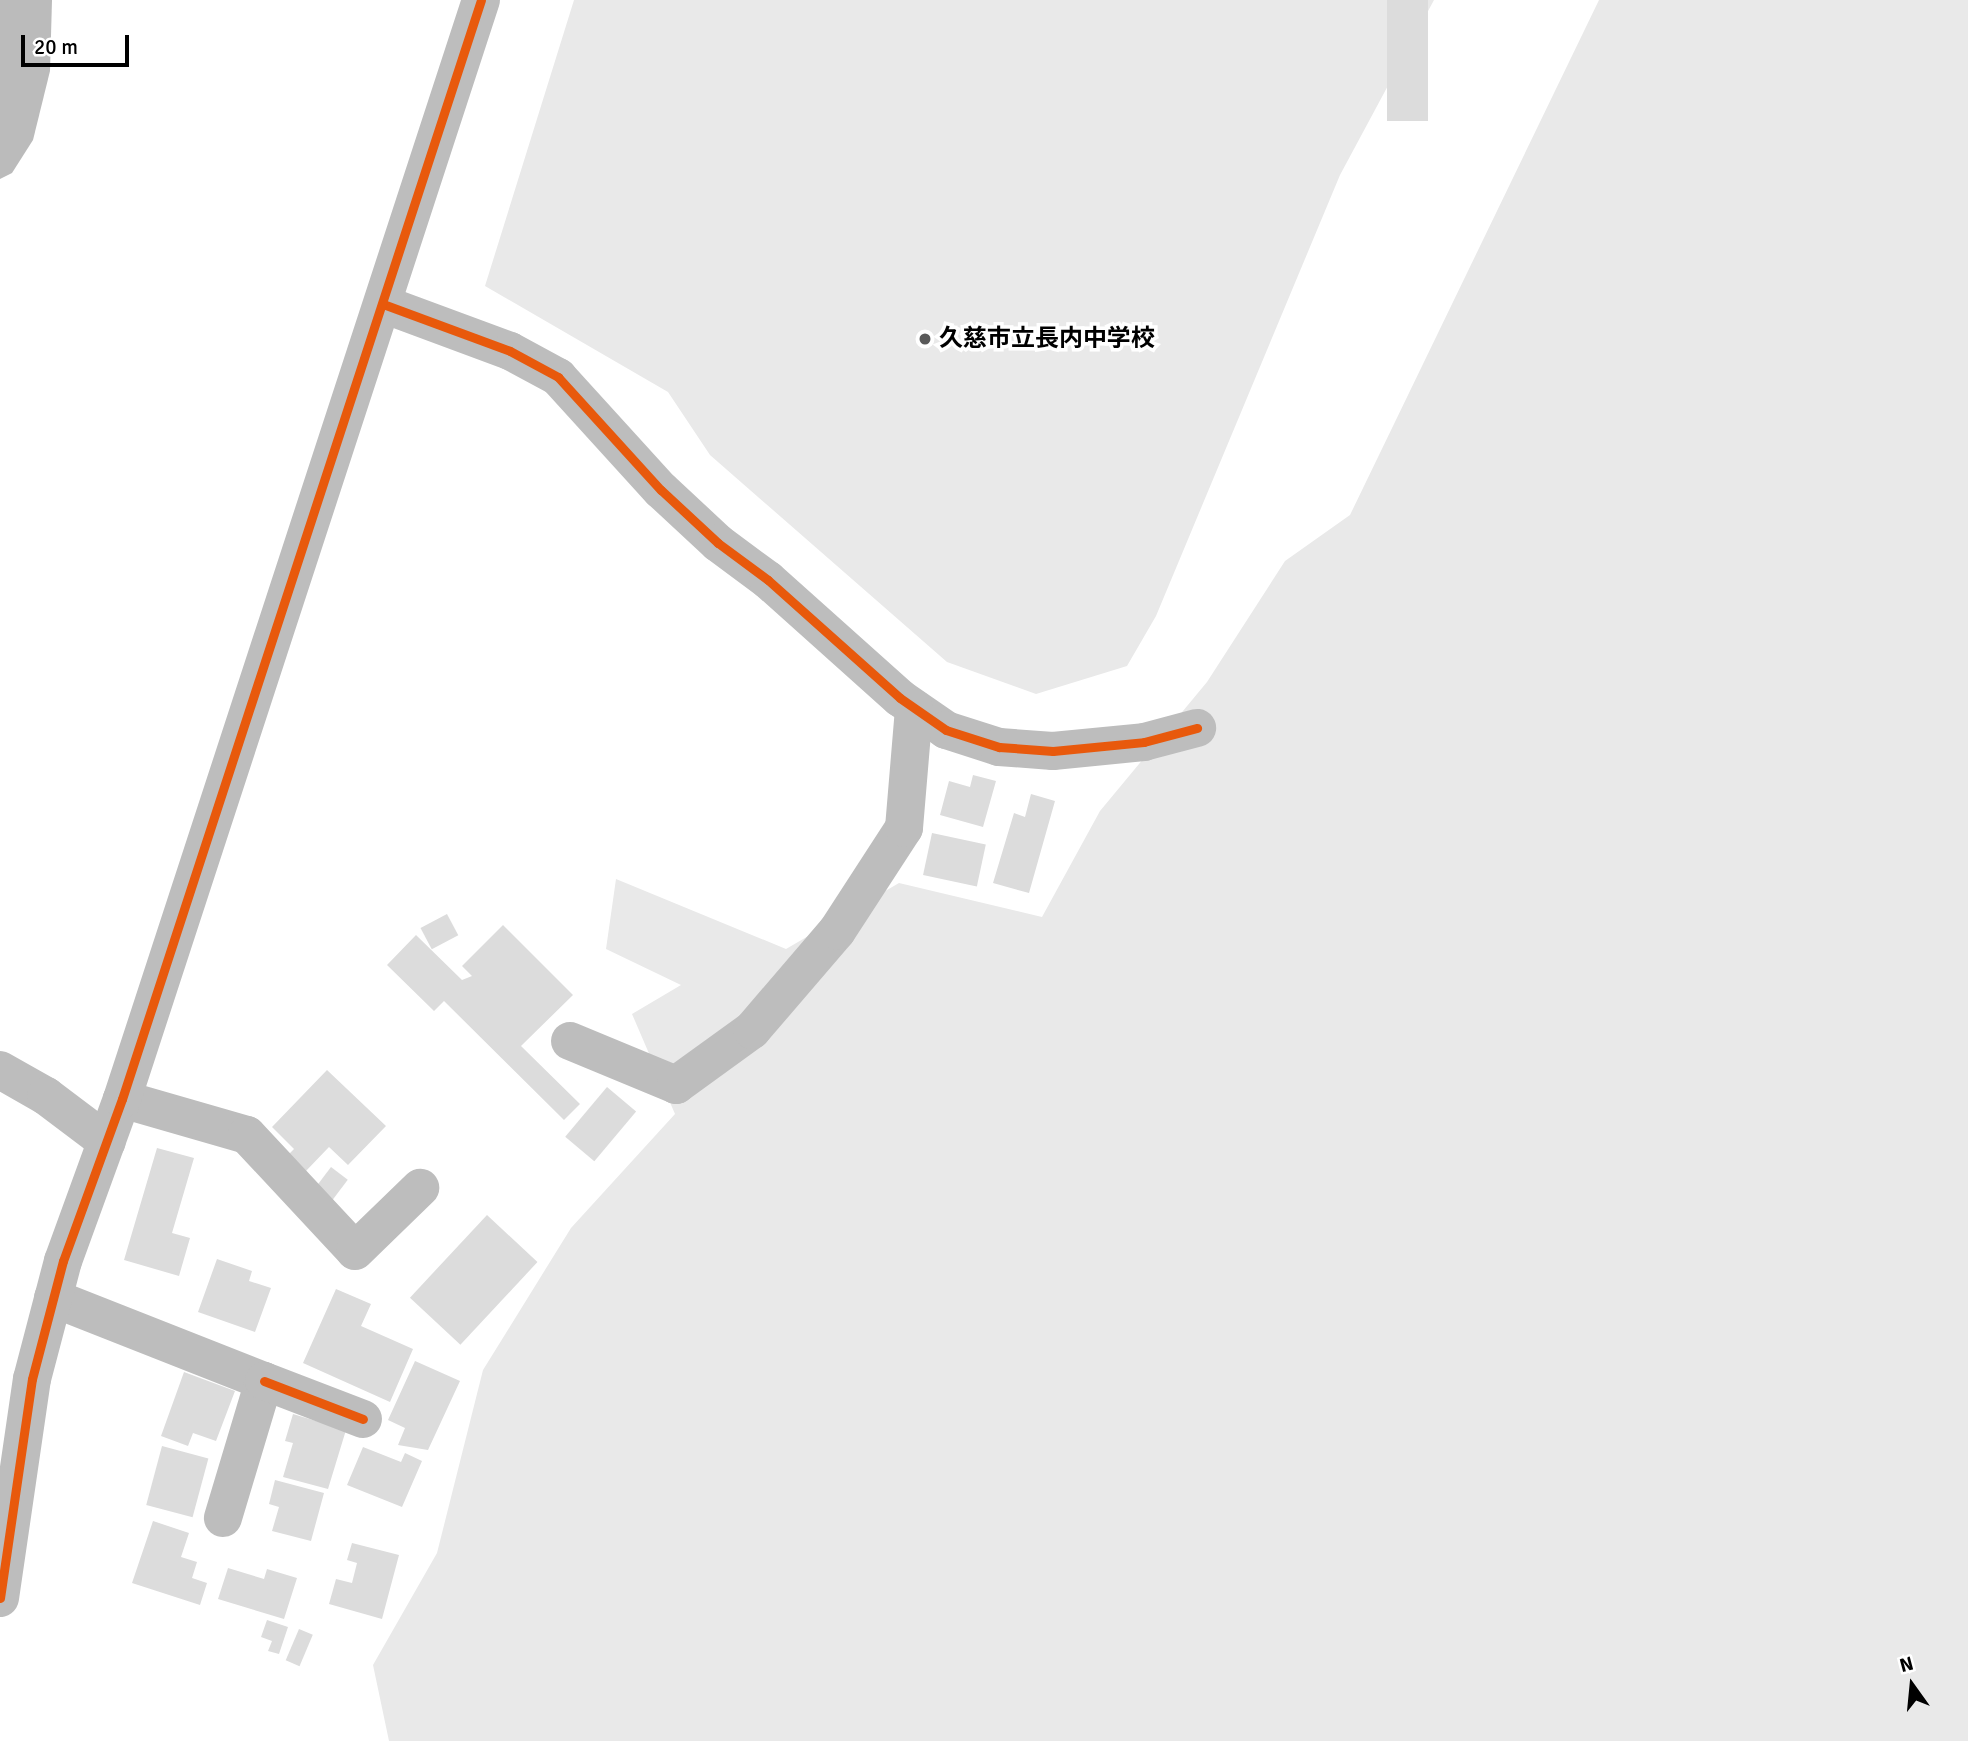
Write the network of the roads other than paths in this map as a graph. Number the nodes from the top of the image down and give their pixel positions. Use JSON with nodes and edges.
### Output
{"nodes":[{"id":1,"x":481,"y":0,"type":"edge"},
{"id":2,"x":383,"y":304,"type":"junction"},
{"id":3,"x":914,"y":708,"type":"junction"},
{"id":4,"x":1197,"y":728,"type":"dead end"},
{"id":5,"x":570,"y":1041,"type":"dead end"},
{"id":6,"x":0,"y":1070,"type":"edge"},
{"id":7,"x":122,"y":1099,"type":"junction"},
{"id":8,"x":107,"y":1142,"type":"junction"},
{"id":9,"x":420,"y":1188,"type":"dead end"},
{"id":10,"x":53,"y":1298,"type":"junction"},
{"id":11,"x":264,"y":1381,"type":"junction"},
{"id":12,"x":363,"y":1419,"type":"dead end"},
{"id":13,"x":223,"y":1518,"type":"dead end"},
{"id":14,"x":0,"y":1598,"type":"edge"}],
"edges":[{"from":1,"to":2,"type":"street"},
{"from":2,"to":3,"type":"street"},
{"from":2,"to":7,"type":"street"},
{"from":3,"to":4,"type":"street"},
{"from":3,"to":5,"type":"street"},
{"from":6,"to":8,"type":"street"},
{"from":7,"to":8,"type":"street"},
{"from":7,"to":9,"type":"street"},
{"from":8,"to":10,"type":"street"},
{"from":10,"to":11,"type":"street"},
{"from":10,"to":14,"type":"street"},
{"from":11,"to":12,"type":"street"},
{"from":11,"to":13,"type":"street"}]}
